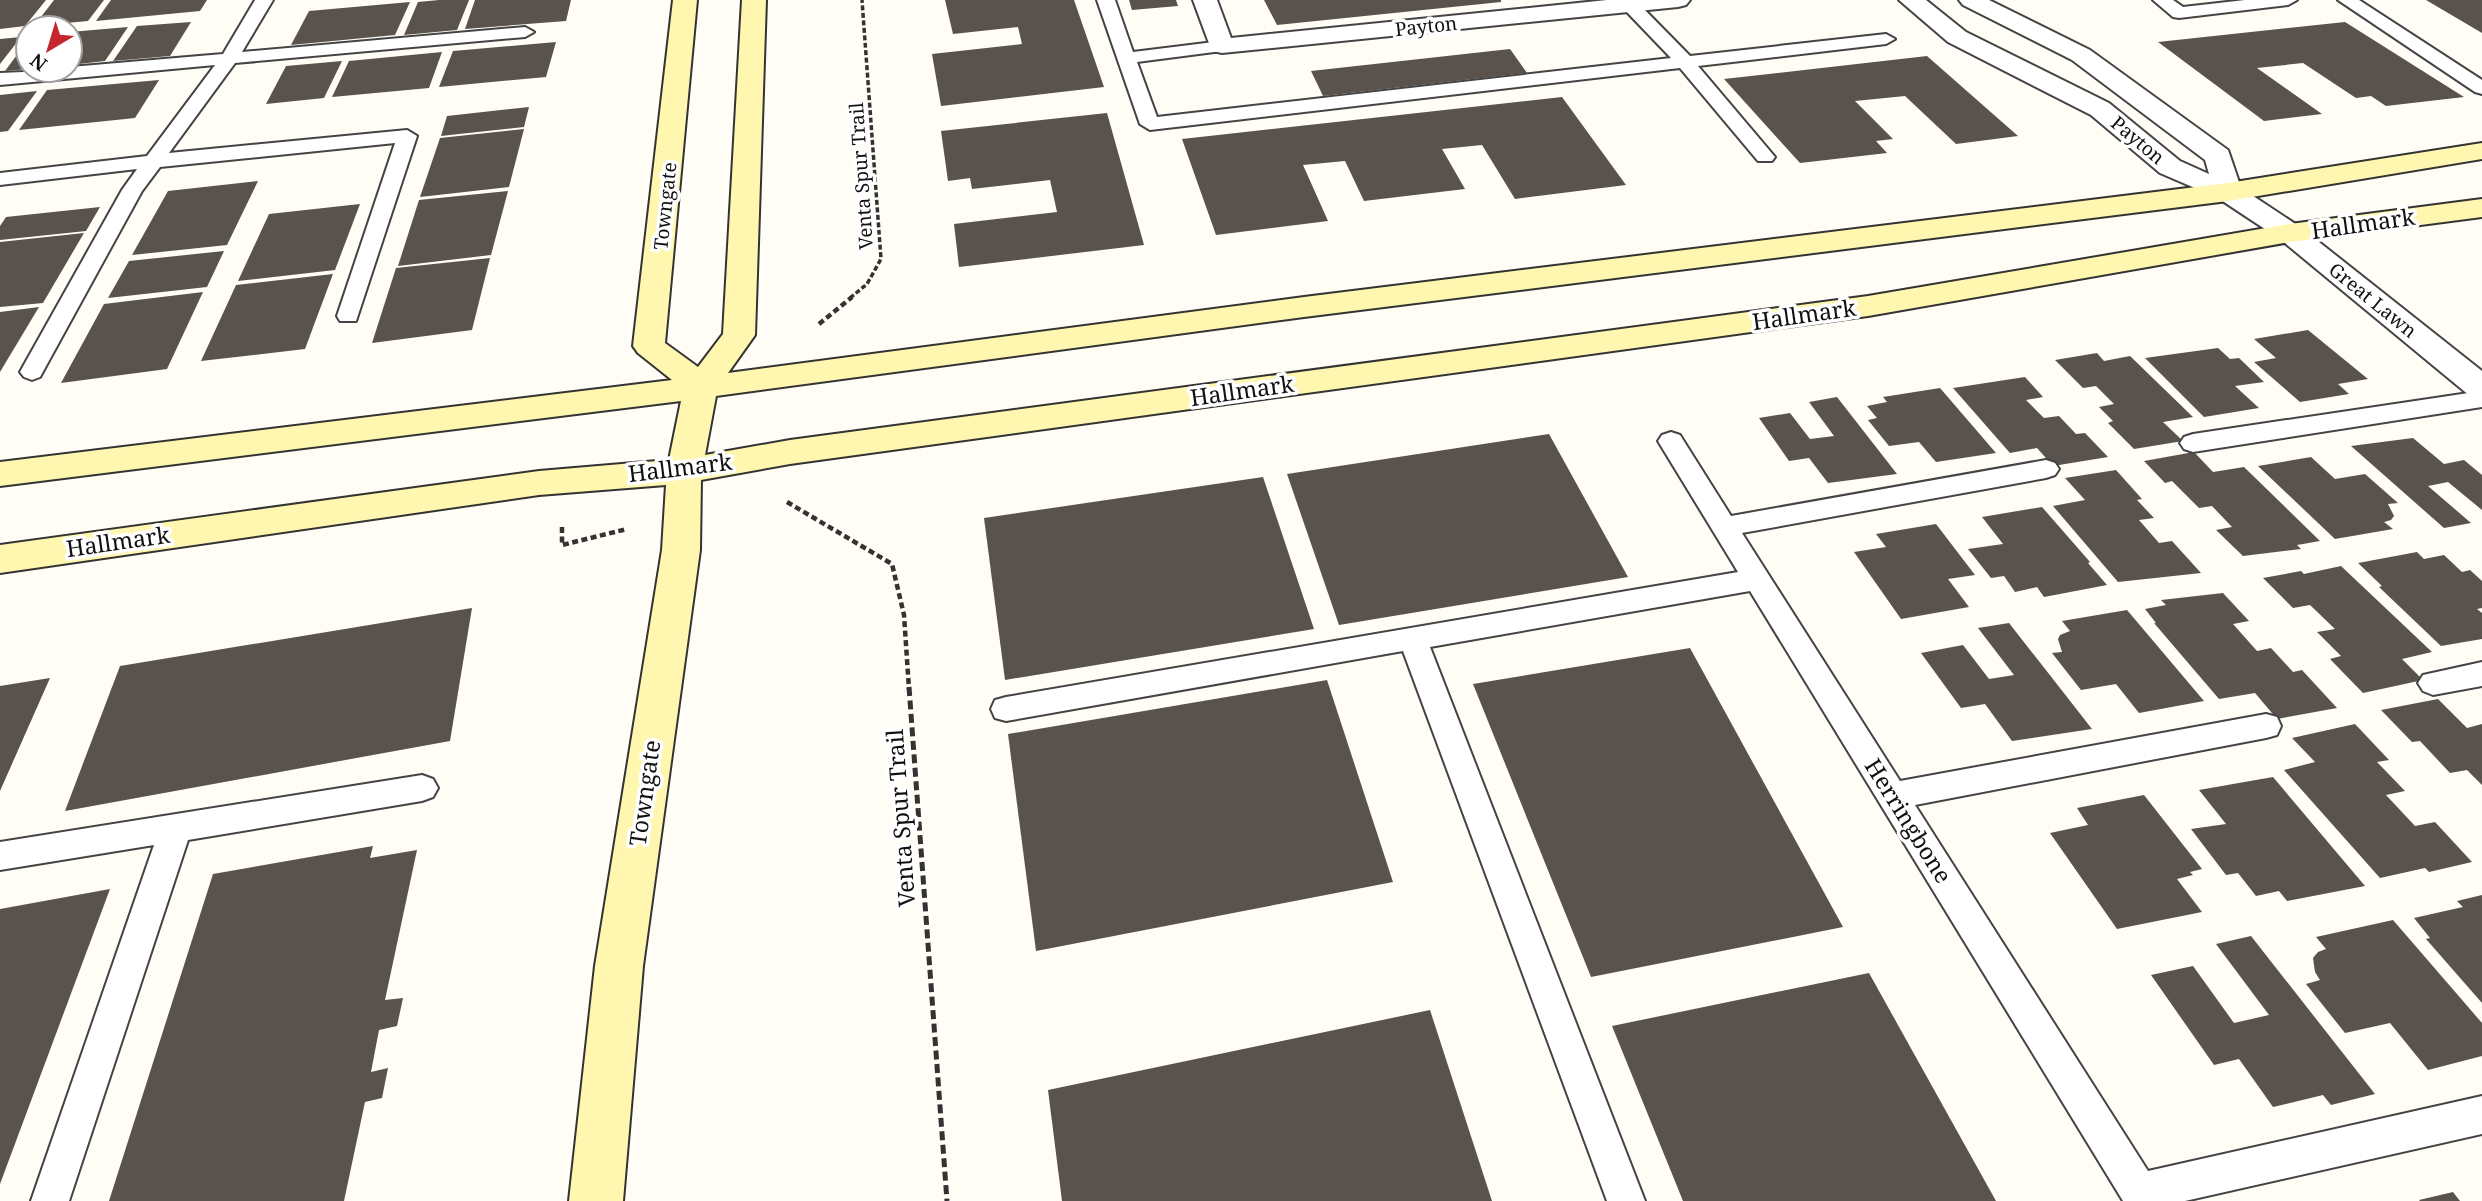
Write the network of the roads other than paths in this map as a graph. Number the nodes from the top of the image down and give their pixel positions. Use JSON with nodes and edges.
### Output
{"nodes":[{"id":1,"x":264,"y":0,"type":"edge"},
{"id":2,"x":685,"y":0,"type":"edge"},
{"id":3,"x":754,"y":0,"type":"edge"},
{"id":4,"x":1106,"y":0,"type":"edge"},
{"id":5,"x":1205,"y":0,"type":"edge"},
{"id":6,"x":1678,"y":0,"type":"edge"},
{"id":7,"x":1911,"y":0,"type":"edge"},
{"id":8,"x":1970,"y":0,"type":"edge"},
{"id":9,"x":2162,"y":0,"type":"edge"},
{"id":10,"x":2288,"y":0,"type":"edge"},
{"id":11,"x":2347,"y":0,"type":"edge"},
{"id":12,"x":1631,"y":6,"type":"junction"},
{"id":13,"x":525,"y":32,"type":"dead end"},
{"id":14,"x":1886,"y":39,"type":"dead end"},
{"id":15,"x":1222,"y":46,"type":"junction"},
{"id":16,"x":1126,"y":58,"type":"junction"},
{"id":17,"x":229,"y":59,"type":"junction"},
{"id":18,"x":1685,"y":62,"type":"junction"},
{"id":19,"x":0,"y":79,"type":"edge"},
{"id":20,"x":2482,"y":88,"type":"edge"},
{"id":21,"x":2482,"y":150,"type":"edge"},
{"id":22,"x":1766,"y":157,"type":"dead end"},
{"id":23,"x":153,"y":162,"type":"junction"},
{"id":24,"x":0,"y":179,"type":"edge"},
{"id":25,"x":2228,"y":192,"type":"junction"},
{"id":26,"x":2482,"y":208,"type":"edge"},
{"id":27,"x":2290,"y":233,"type":"junction"},
{"id":28,"x":348,"y":316,"type":"dead end"},
{"id":29,"x":32,"y":372,"type":"dead end"},
{"id":30,"x":701,"y":386,"type":"junction"},
{"id":31,"x":2482,"y":387,"type":"edge"},
{"id":32,"x":2482,"y":399,"type":"edge"},
{"id":33,"x":1671,"y":440,"type":"dead end"},
{"id":34,"x":2193,"y":443,"type":"dead end"},
{"id":35,"x":2046,"y":469,"type":"dead end"},
{"id":36,"x":684,"y":471,"type":"junction"},
{"id":37,"x":0,"y":474,"type":"edge"},
{"id":38,"x":1724,"y":527,"type":"junction"},
{"id":39,"x":0,"y":559,"type":"edge"},
{"id":40,"x":1757,"y":579,"type":"junction"},
{"id":41,"x":1413,"y":639,"type":"junction"},
{"id":42,"x":2482,"y":674,"type":"edge"},
{"id":43,"x":2433,"y":683,"type":"dead end"},
{"id":44,"x":1006,"y":709,"type":"dead end"},
{"id":45,"x":2266,"y":726,"type":"dead end"},
{"id":46,"x":422,"y":788,"type":"dead end"},
{"id":47,"x":1892,"y":796,"type":"junction"},
{"id":48,"x":176,"y":828,"type":"junction"},
{"id":49,"x":0,"y":856,"type":"edge"},
{"id":50,"x":2482,"y":1115,"type":"edge"},
{"id":51,"x":2142,"y":1196,"type":"edge"},
{"id":52,"x":50,"y":1201,"type":"edge"},
{"id":53,"x":596,"y":1201,"type":"edge"},
{"id":54,"x":1626,"y":1201,"type":"edge"}],
"edges":[{"from":1,"to":17,"type":"lane"},
{"from":2,"to":30,"type":"street","name":"Towngate"},
{"from":3,"to":30,"type":"street","name":"Towngate"},
{"from":4,"to":16,"type":"lane"},
{"from":5,"to":15,"type":"street"},
{"from":6,"to":12,"type":"street","name":"Payton"},
{"from":7,"to":25,"type":"street","name":"Payton"},
{"from":8,"to":25,"type":"street","name":"Payton"},
{"from":9,"to":10,"type":"lane"},
{"from":11,"to":20,"type":"lane"},
{"from":12,"to":15,"type":"street","name":"Payton"},
{"from":12,"to":18,"type":"lane"},
{"from":13,"to":17,"type":"lane"},
{"from":14,"to":18,"type":"lane"},
{"from":15,"to":16,"type":"lane"},
{"from":16,"to":18,"type":"lane"},
{"from":17,"to":19,"type":"lane"},
{"from":17,"to":23,"type":"lane"},
{"from":18,"to":22,"type":"lane"},
{"from":21,"to":25,"type":"street"},
{"from":23,"to":24,"type":"lane"},
{"from":23,"to":28,"type":"lane"},
{"from":23,"to":29,"type":"lane"},
{"from":25,"to":27,"type":"street","name":"Great Lawn"},
{"from":25,"to":30,"type":"street"},
{"from":26,"to":27,"type":"street","name":"Hallmark"},
{"from":27,"to":31,"type":"street","name":"Great Lawn"},
{"from":27,"to":36,"type":"street","name":"Hallmark"},
{"from":30,"to":36,"type":"street","name":"Towngate"},
{"from":30,"to":37,"type":"street"},
{"from":32,"to":34,"type":"lane"},
{"from":33,"to":38,"type":"lane","name":"Herringbone"},
{"from":35,"to":38,"type":"lane"},
{"from":36,"to":39,"type":"street","name":"Hallmark"},
{"from":36,"to":53,"type":"street","name":"Towngate"},
{"from":38,"to":40,"type":"lane","name":"Herringbone"},
{"from":40,"to":41,"type":"lane"},
{"from":40,"to":47,"type":"lane","name":"Herringbone"},
{"from":41,"to":44,"type":"lane"},
{"from":41,"to":54,"type":"lane"},
{"from":42,"to":43,"type":"lane"},
{"from":45,"to":47,"type":"lane"},
{"from":46,"to":48,"type":"lane"},
{"from":47,"to":51,"type":"lane","name":"Herringbone"},
{"from":48,"to":49,"type":"lane"},
{"from":48,"to":52,"type":"lane"},
{"from":50,"to":51,"type":"lane"}]}
